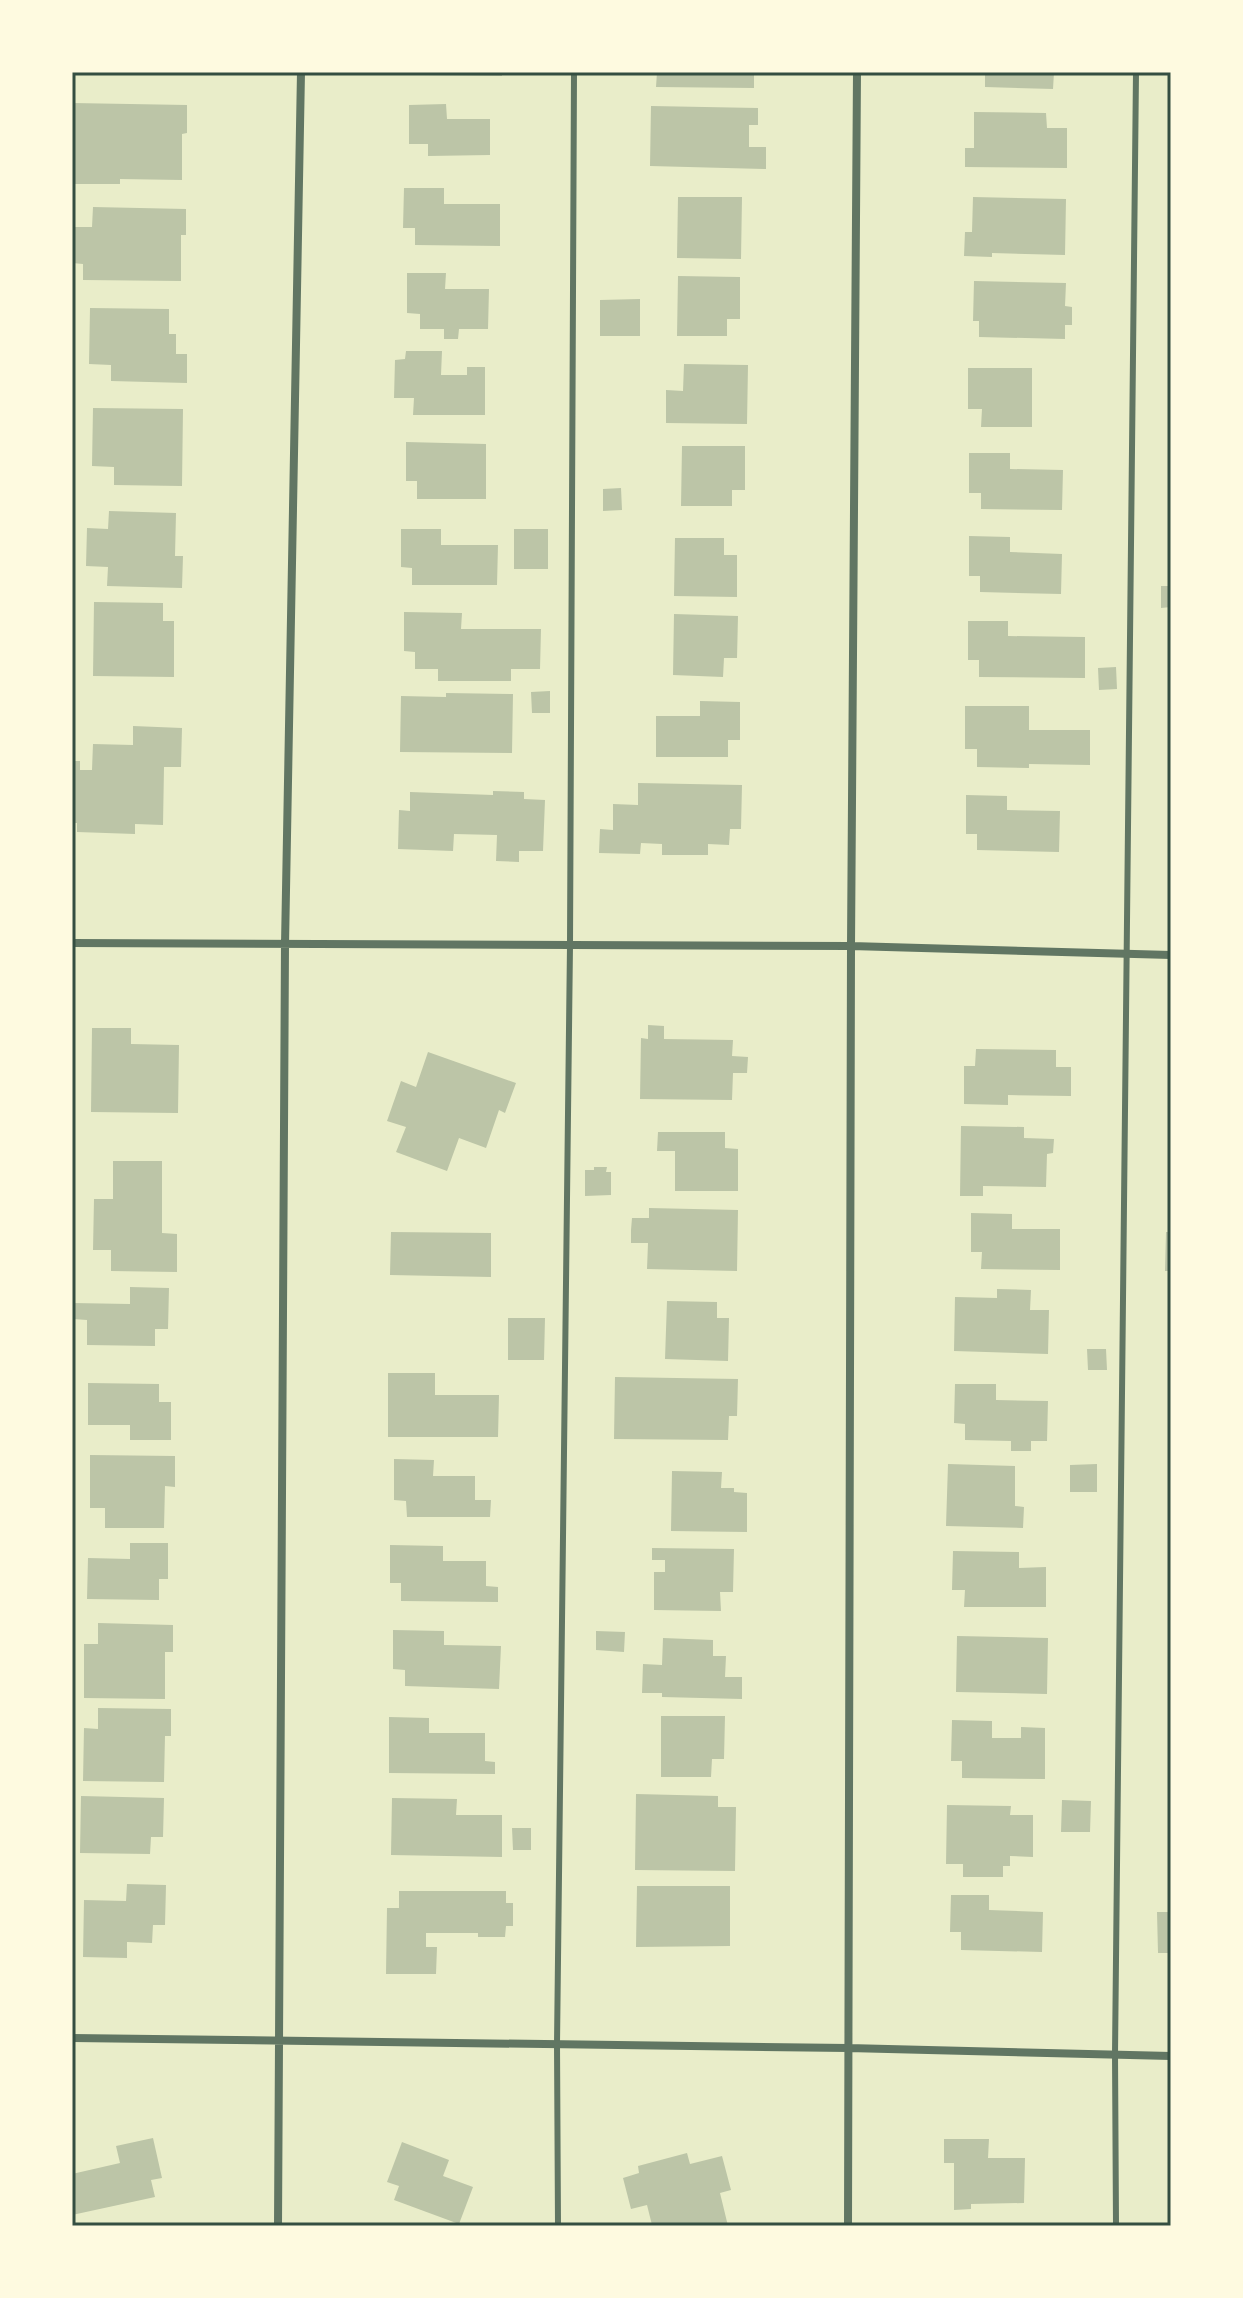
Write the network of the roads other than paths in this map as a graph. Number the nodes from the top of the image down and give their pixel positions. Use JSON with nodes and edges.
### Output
{"nodes":[{"id":1,"x":301,"y":72,"type":"edge"},
{"id":2,"x":574,"y":72,"type":"edge"},
{"id":3,"x":857,"y":72,"type":"edge"},
{"id":4,"x":1136,"y":72,"type":"edge"},
{"id":5,"x":72,"y":943,"type":"edge"},
{"id":6,"x":285,"y":945,"type":"junction"},
{"id":7,"x":570,"y":945,"type":"junction"},
{"id":8,"x":851,"y":946,"type":"junction"},
{"id":9,"x":1127,"y":954,"type":"junction"},
{"id":10,"x":1171,"y":955,"type":"edge"},
{"id":11,"x":72,"y":2038,"type":"edge"},
{"id":12,"x":278,"y":2041,"type":"junction"},
{"id":13,"x":557,"y":2044,"type":"junction"},
{"id":14,"x":848,"y":2048,"type":"junction"},
{"id":15,"x":1115,"y":2054,"type":"junction"},
{"id":16,"x":1171,"y":2056,"type":"edge"},
{"id":17,"x":278,"y":2226,"type":"edge"},
{"id":18,"x":558,"y":2226,"type":"edge"},
{"id":19,"x":848,"y":2226,"type":"edge"},
{"id":20,"x":1116,"y":2226,"type":"edge"}],
"edges":[{"from":1,"to":6,"type":"street"},
{"from":2,"to":7,"type":"lane"},
{"from":3,"to":8,"type":"street"},
{"from":4,"to":9,"type":"lane"},
{"from":5,"to":6,"type":"street"},
{"from":6,"to":7,"type":"street"},
{"from":6,"to":12,"type":"street"},
{"from":7,"to":8,"type":"street"},
{"from":7,"to":13,"type":"lane"},
{"from":8,"to":9,"type":"street"},
{"from":8,"to":14,"type":"street"},
{"from":9,"to":10,"type":"street"},
{"from":9,"to":15,"type":"lane"},
{"from":11,"to":12,"type":"street"},
{"from":12,"to":13,"type":"street"},
{"from":12,"to":17,"type":"street"},
{"from":13,"to":14,"type":"street"},
{"from":13,"to":18,"type":"lane"},
{"from":14,"to":15,"type":"street"},
{"from":14,"to":19,"type":"street"},
{"from":15,"to":16,"type":"street"},
{"from":15,"to":20,"type":"lane"}]}
